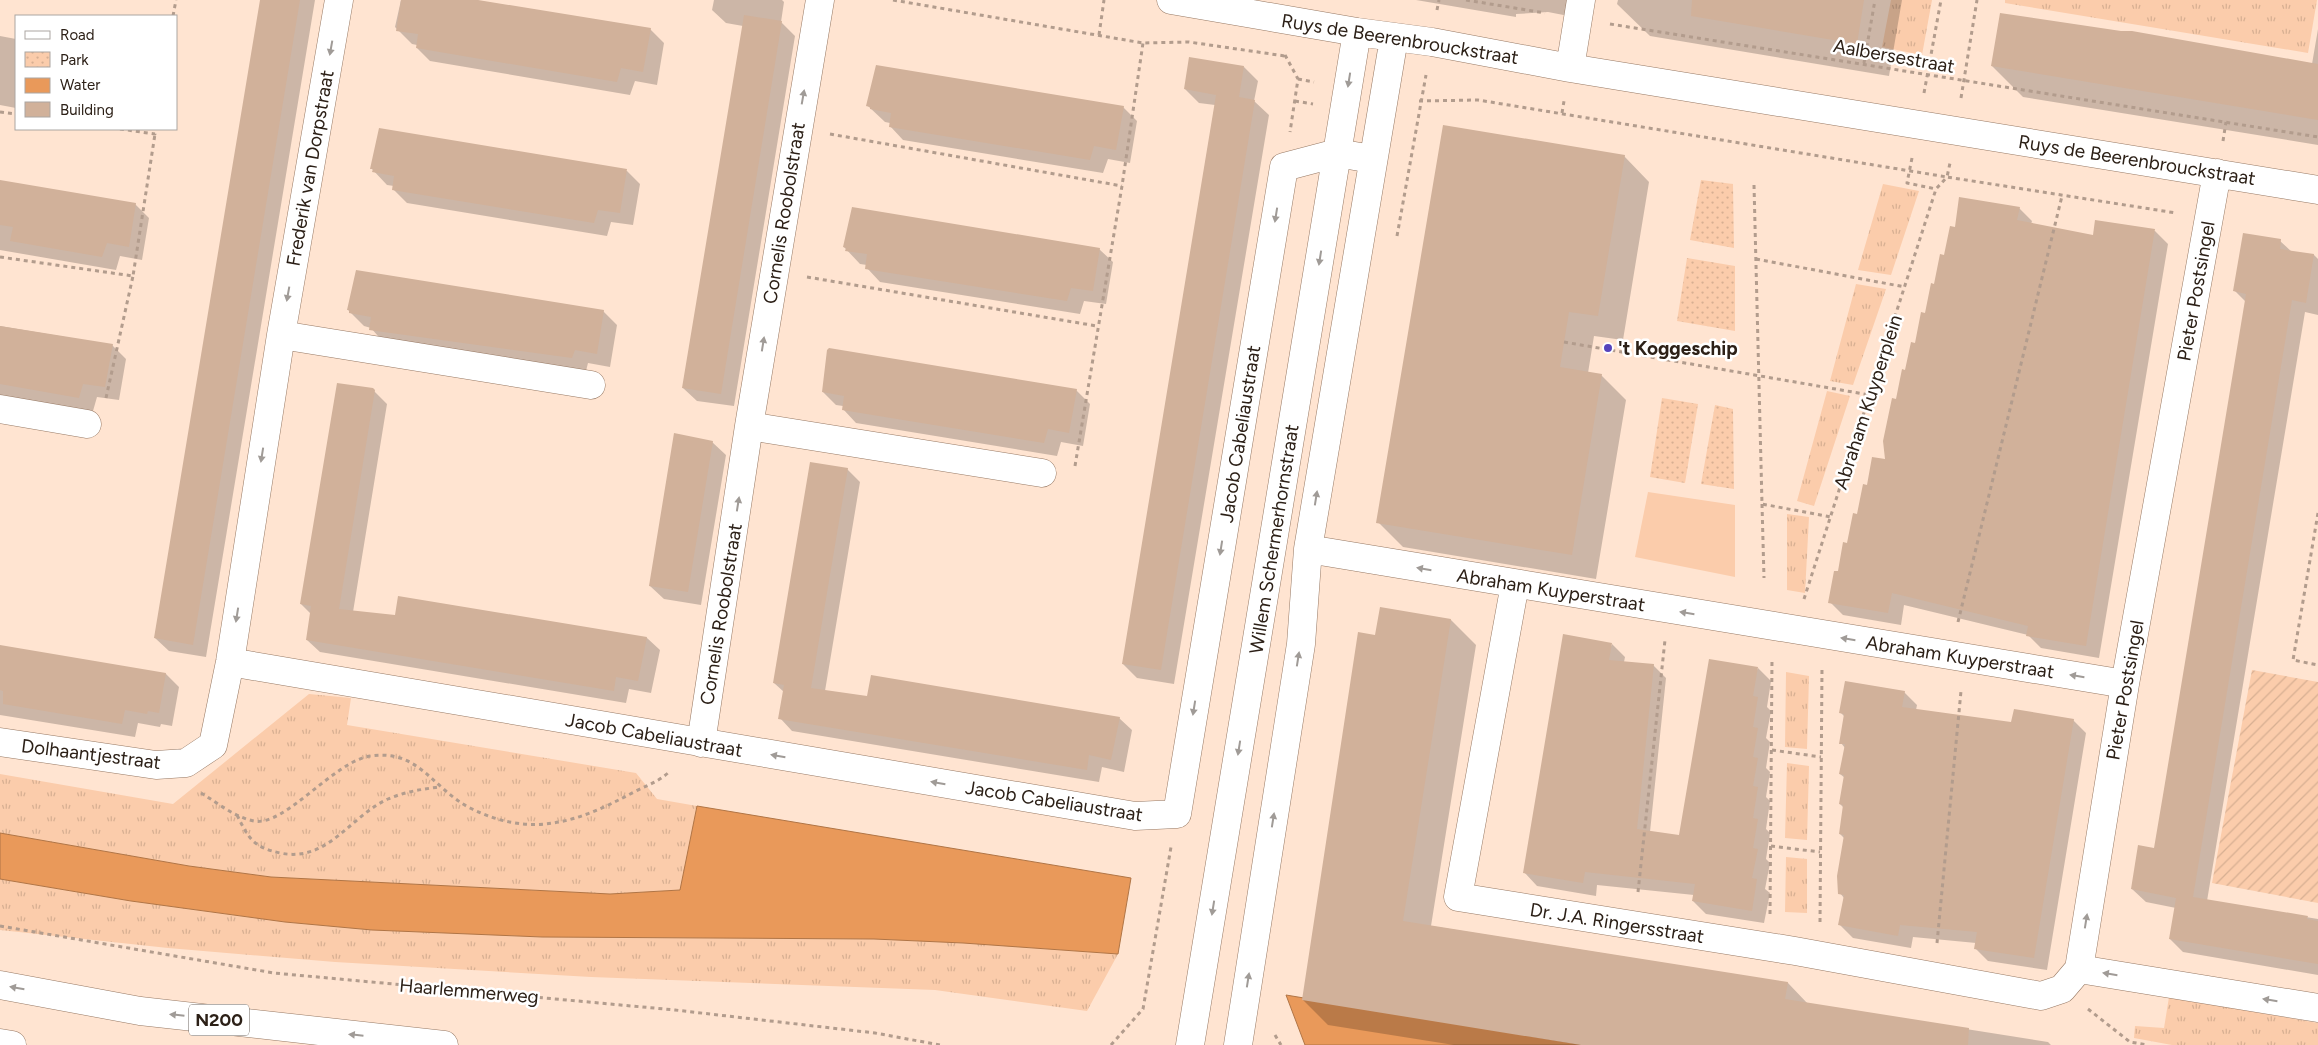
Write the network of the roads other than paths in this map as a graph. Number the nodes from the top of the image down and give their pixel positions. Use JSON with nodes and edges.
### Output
{"nodes":[{"id":1,"x":339,"y":0,"type":"edge"},
{"id":2,"x":820,"y":0,"type":"edge"},
{"id":3,"x":1171,"y":0,"type":"edge"},
{"id":4,"x":1580,"y":10,"type":"edge"},
{"id":5,"x":1357,"y":32,"type":"junction"},
{"id":6,"x":1394,"y":38,"type":"junction"},
{"id":7,"x":1570,"y":68,"type":"junction"},
{"id":8,"x":1337,"y":153,"type":"junction"},
{"id":9,"x":1372,"y":159,"type":"junction"},
{"id":10,"x":2217,"y":173,"type":"junction"},
{"id":11,"x":2318,"y":190,"type":"edge"},
{"id":12,"x":281,"y":335,"type":"junction"},
{"id":13,"x":591,"y":385,"type":"dead end"},
{"id":14,"x":0,"y":409,"type":"edge"},
{"id":15,"x":87,"y":424,"type":"road end"},
{"id":16,"x":750,"y":426,"type":"junction"},
{"id":17,"x":1042,"y":473,"type":"road end"},
{"id":18,"x":1308,"y":549,"type":"junction"},
{"id":19,"x":1515,"y":584,"type":"junction"},
{"id":20,"x":230,"y":662,"type":"junction"},
{"id":21,"x":2126,"y":684,"type":"junction"},
{"id":22,"x":0,"y":742,"type":"edge"},
{"id":23,"x":701,"y":743,"type":"junction"},
{"id":24,"x":2070,"y":979,"type":"junction"},
{"id":25,"x":0,"y":985,"type":"edge"},
{"id":26,"x":2318,"y":1008,"type":"edge"},
{"id":27,"x":0,"y":1043,"type":"edge"},
{"id":28,"x":12,"y":1045,"type":"edge"},
{"id":29,"x":444,"y":1045,"type":"edge"},
{"id":30,"x":1190,"y":1045,"type":"edge"},
{"id":31,"x":1238,"y":1045,"type":"edge"}],
"edges":[{"from":1,"to":12,"type":"street","name":"Frederik van Dorpstraat","one_way":true},
{"from":16,"to":2,"type":"street","name":"Cornelis Roobolstraat","one_way":true},
{"from":3,"to":5,"type":"street","name":"Ruys de Beerenbrouckstraat"},
{"from":4,"to":7,"type":"street"},
{"from":5,"to":6,"type":"street","name":"Ruys de Beerenbrouckstraat"},
{"from":5,"to":8,"type":"street","name":"Willem Schermerhornstraat","one_way":true},
{"from":6,"to":7,"type":"street","name":"Ruys de Beerenbrouckstraat"},
{"from":6,"to":9,"type":"street","name":"Willem Schermerhornstraat"},
{"from":7,"to":10,"type":"street","name":"Ruys de Beerenbrouckstraat"},
{"from":8,"to":9,"type":"street"},
{"from":8,"to":23,"type":"street","name":"Jacob Cabeliaustraat","one_way":true},
{"from":8,"to":30,"type":"street","name":"Willem Schermerhornstraat","one_way":true},
{"from":18,"to":9,"type":"street","name":"Willem Schermerhornstraat","one_way":true},
{"from":10,"to":11,"type":"street","name":"Ruys de Beerenbrouckstraat"},
{"from":10,"to":21,"type":"street","name":"Pieter Postsingel"},
{"from":12,"to":13,"type":"street"},
{"from":12,"to":20,"type":"street","name":"Frederik van Dorpstraat","one_way":true},
{"from":14,"to":15,"type":"street"},
{"from":16,"to":17,"type":"street"},
{"from":23,"to":16,"type":"street","name":"Cornelis Roobolstraat","one_way":true},
{"from":19,"to":18,"type":"street","name":"Abraham Kuyperstraat","one_way":true},
{"from":31,"to":18,"type":"street","name":"Willem Schermerhornstraat","one_way":true},
{"from":21,"to":19,"type":"street","name":"Abraham Kuyperstraat","one_way":true},
{"from":19,"to":24,"type":"street","name":"Dr. J.A. Ringersstraat"},
{"from":20,"to":22,"type":"street","name":"Dolhaantjestraat"},
{"from":20,"to":23,"type":"street","name":"Jacob Cabeliaustraat"},
{"from":24,"to":21,"type":"street","name":"Pieter Postsingel","one_way":true},
{"from":26,"to":24,"type":"street","one_way":true},
{"from":29,"to":25,"type":"street","number":"N200","one_way":true},
{"from":27,"to":28,"type":"street"}]}
